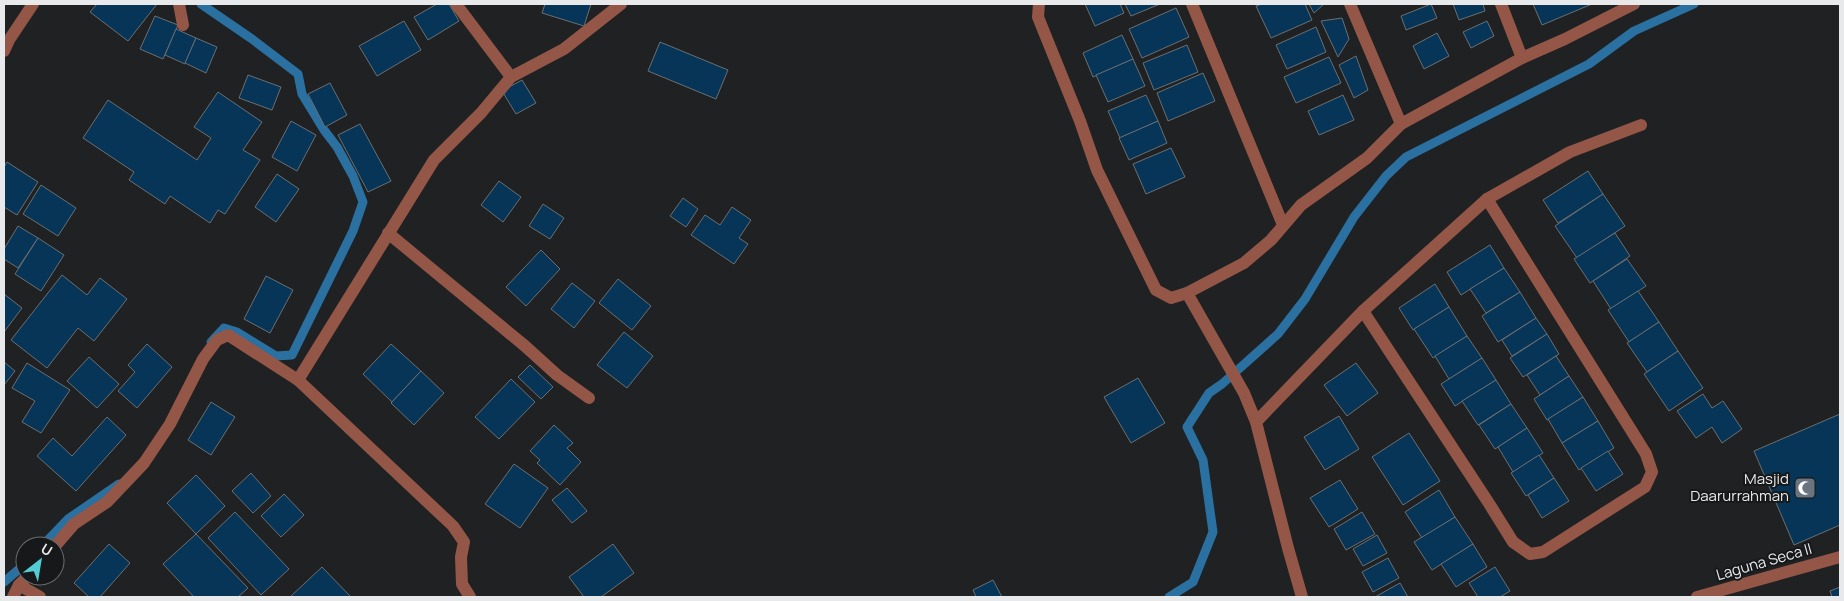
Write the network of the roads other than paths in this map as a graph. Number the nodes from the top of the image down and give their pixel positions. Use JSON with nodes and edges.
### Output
{"nodes":[{"id":1,"x":33,"y":4,"type":"edge"},
{"id":2,"x":179,"y":4,"type":"edge"},
{"id":3,"x":456,"y":4,"type":"edge"},
{"id":4,"x":621,"y":4,"type":"edge"},
{"id":5,"x":1039,"y":4,"type":"edge"},
{"id":6,"x":1192,"y":4,"type":"edge"},
{"id":7,"x":1350,"y":4,"type":"edge"},
{"id":8,"x":1501,"y":4,"type":"edge"},
{"id":9,"x":1634,"y":4,"type":"edge"},
{"id":10,"x":182,"y":25,"type":"dead end"},
{"id":11,"x":4,"y":51,"type":"edge"},
{"id":12,"x":1522,"y":58,"type":"junction"},
{"id":13,"x":511,"y":77,"type":"junction"},
{"id":14,"x":1401,"y":124,"type":"junction"},
{"id":15,"x":1641,"y":125,"type":"dead end"},
{"id":16,"x":1487,"y":198,"type":"junction"},
{"id":17,"x":1283,"y":225,"type":"junction"},
{"id":18,"x":388,"y":233,"type":"junction"},
{"id":19,"x":1187,"y":293,"type":"junction"},
{"id":20,"x":1363,"y":311,"type":"junction"},
{"id":21,"x":298,"y":380,"type":"junction"},
{"id":22,"x":589,"y":398,"type":"dead end"},
{"id":23,"x":1256,"y":422,"type":"junction"},
{"id":24,"x":64,"y":536,"type":"edge"},
{"id":25,"x":1840,"y":557,"type":"edge"},
{"id":26,"x":20,"y":586,"type":"edge"},
{"id":27,"x":30,"y":586,"type":"edge"},
{"id":28,"x":13,"y":597,"type":"edge"},
{"id":29,"x":40,"y":597,"type":"edge"},
{"id":30,"x":470,"y":597,"type":"edge"},
{"id":31,"x":1302,"y":597,"type":"edge"},
{"id":32,"x":1697,"y":597,"type":"edge"}],
"edges":[{"from":1,"to":11,"type":"street"},
{"from":2,"to":10,"type":"street"},
{"from":3,"to":13,"type":"street"},
{"from":4,"to":13,"type":"street"},
{"from":5,"to":19,"type":"street"},
{"from":6,"to":17,"type":"street"},
{"from":7,"to":14,"type":"street"},
{"from":8,"to":12,"type":"street"},
{"from":9,"to":12,"type":"street"},
{"from":12,"to":14,"type":"street"},
{"from":13,"to":18,"type":"street"},
{"from":14,"to":17,"type":"street"},
{"from":15,"to":16,"type":"street"},
{"from":16,"to":20,"type":"street"},
{"from":16,"to":20,"type":"street"},
{"from":17,"to":19,"type":"street"},
{"from":18,"to":21,"type":"street"},
{"from":18,"to":22,"type":"street"},
{"from":19,"to":23,"type":"street"},
{"from":20,"to":23,"type":"street"},
{"from":21,"to":24,"type":"street"},
{"from":21,"to":30,"type":"street"},
{"from":23,"to":31,"type":"street"},
{"from":25,"to":32,"type":"street","name":"Laguna Seca II"},
{"from":26,"to":28,"type":"street"},
{"from":27,"to":29,"type":"street"}]}
